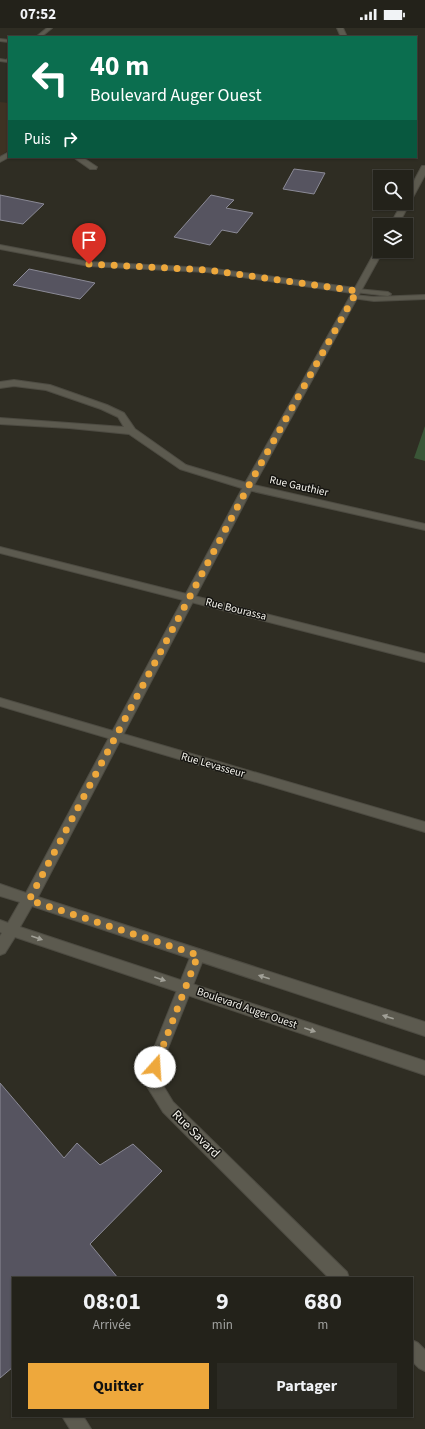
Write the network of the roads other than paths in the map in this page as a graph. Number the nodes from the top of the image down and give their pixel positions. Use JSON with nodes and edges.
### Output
{"nodes":[{"id":1,"x":50,"y":28,"type":"edge"},
{"id":2,"x":39,"y":36,"type":"edge"},
{"id":3,"x":0,"y":60,"type":"edge"},
{"id":4,"x":8,"y":60,"type":"edge"},
{"id":5,"x":79,"y":158,"type":"edge"},
{"id":6,"x":93,"y":167,"type":"dead end"},
{"id":7,"x":425,"y":168,"type":"edge"},
{"id":8,"x":413,"y":190,"type":"edge"},
{"id":9,"x":0,"y":247,"type":"edge"},
{"id":10,"x":375,"y":258,"type":"edge"},
{"id":11,"x":425,"y":292,"type":"edge"},
{"id":12,"x":355,"y":294,"type":"junction"},
{"id":13,"x":425,"y":297,"type":"edge"},
{"id":14,"x":0,"y":385,"type":"edge"},
{"id":15,"x":0,"y":421,"type":"edge"},
{"id":16,"x":131,"y":431,"type":"junction"},
{"id":17,"x":248,"y":487,"type":"junction"},
{"id":18,"x":425,"y":527,"type":"edge"},
{"id":19,"x":0,"y":550,"type":"edge"},
{"id":20,"x":190,"y":598,"type":"junction"},
{"id":21,"x":425,"y":658,"type":"edge"},
{"id":22,"x":0,"y":702,"type":"edge"},
{"id":23,"x":117,"y":736,"type":"junction"},
{"id":24,"x":425,"y":827,"type":"edge"},
{"id":25,"x":0,"y":890,"type":"edge"},
{"id":26,"x":29,"y":900,"type":"junction"},
{"id":27,"x":6,"y":928,"type":"edge"},
{"id":28,"x":0,"y":950,"type":"edge"},
{"id":29,"x":198,"y":955,"type":"junction"},
{"id":30,"x":186,"y":988,"type":"junction"},
{"id":31,"x":425,"y":1029,"type":"edge"},
{"id":32,"x":425,"y":1068,"type":"edge"},
{"id":33,"x":340,"y":1277,"type":"edge"},
{"id":34,"x":413,"y":1350,"type":"edge"},
{"id":35,"x":425,"y":1362,"type":"edge"},
{"id":36,"x":72,"y":1417,"type":"edge"},
{"id":37,"x":82,"y":1429,"type":"edge"}],
"edges":[{"from":1,"to":2,"type":"lane"},
{"from":3,"to":4,"type":"lane"},
{"from":5,"to":6,"type":"street"},
{"from":7,"to":8,"type":"street"},
{"from":9,"to":12,"type":"street"},
{"from":10,"to":12,"type":"street"},
{"from":11,"to":12,"type":"lane"},
{"from":12,"to":13,"type":"lane"},
{"from":12,"to":17,"type":"street"},
{"from":14,"to":16,"type":"street","name":"Rue Gauthier"},
{"from":15,"to":16,"type":"street","name":"Rue Gauthier"},
{"from":16,"to":17,"type":"street","name":"Rue Gauthier"},
{"from":17,"to":18,"type":"street","name":"Rue Gauthier"},
{"from":17,"to":20,"type":"street"},
{"from":19,"to":20,"type":"street","name":"Rue Bourassa"},
{"from":20,"to":21,"type":"street","name":"Rue Bourassa"},
{"from":20,"to":23,"type":"street"},
{"from":22,"to":23,"type":"street","name":"Rue Levasseur"},
{"from":23,"to":24,"type":"street","name":"Rue Levasseur"},
{"from":23,"to":26,"type":"street"},
{"from":25,"to":26,"type":"street"},
{"from":26,"to":27,"type":"street"},
{"from":26,"to":29,"type":"street"},
{"from":27,"to":28,"type":"street"},
{"from":27,"to":30,"type":"street","name":"Boulevard Auger Ouest","one_way":true},
{"from":29,"to":30,"type":"street","name":"Rue Savard"},
{"from":31,"to":29,"type":"street","one_way":true},
{"from":30,"to":32,"type":"street","name":"Boulevard Auger Ouest","one_way":true},
{"from":30,"to":33,"type":"street","name":"Rue Savard"},
{"from":34,"to":35,"type":"street"},
{"from":36,"to":37,"type":"street"}]}
